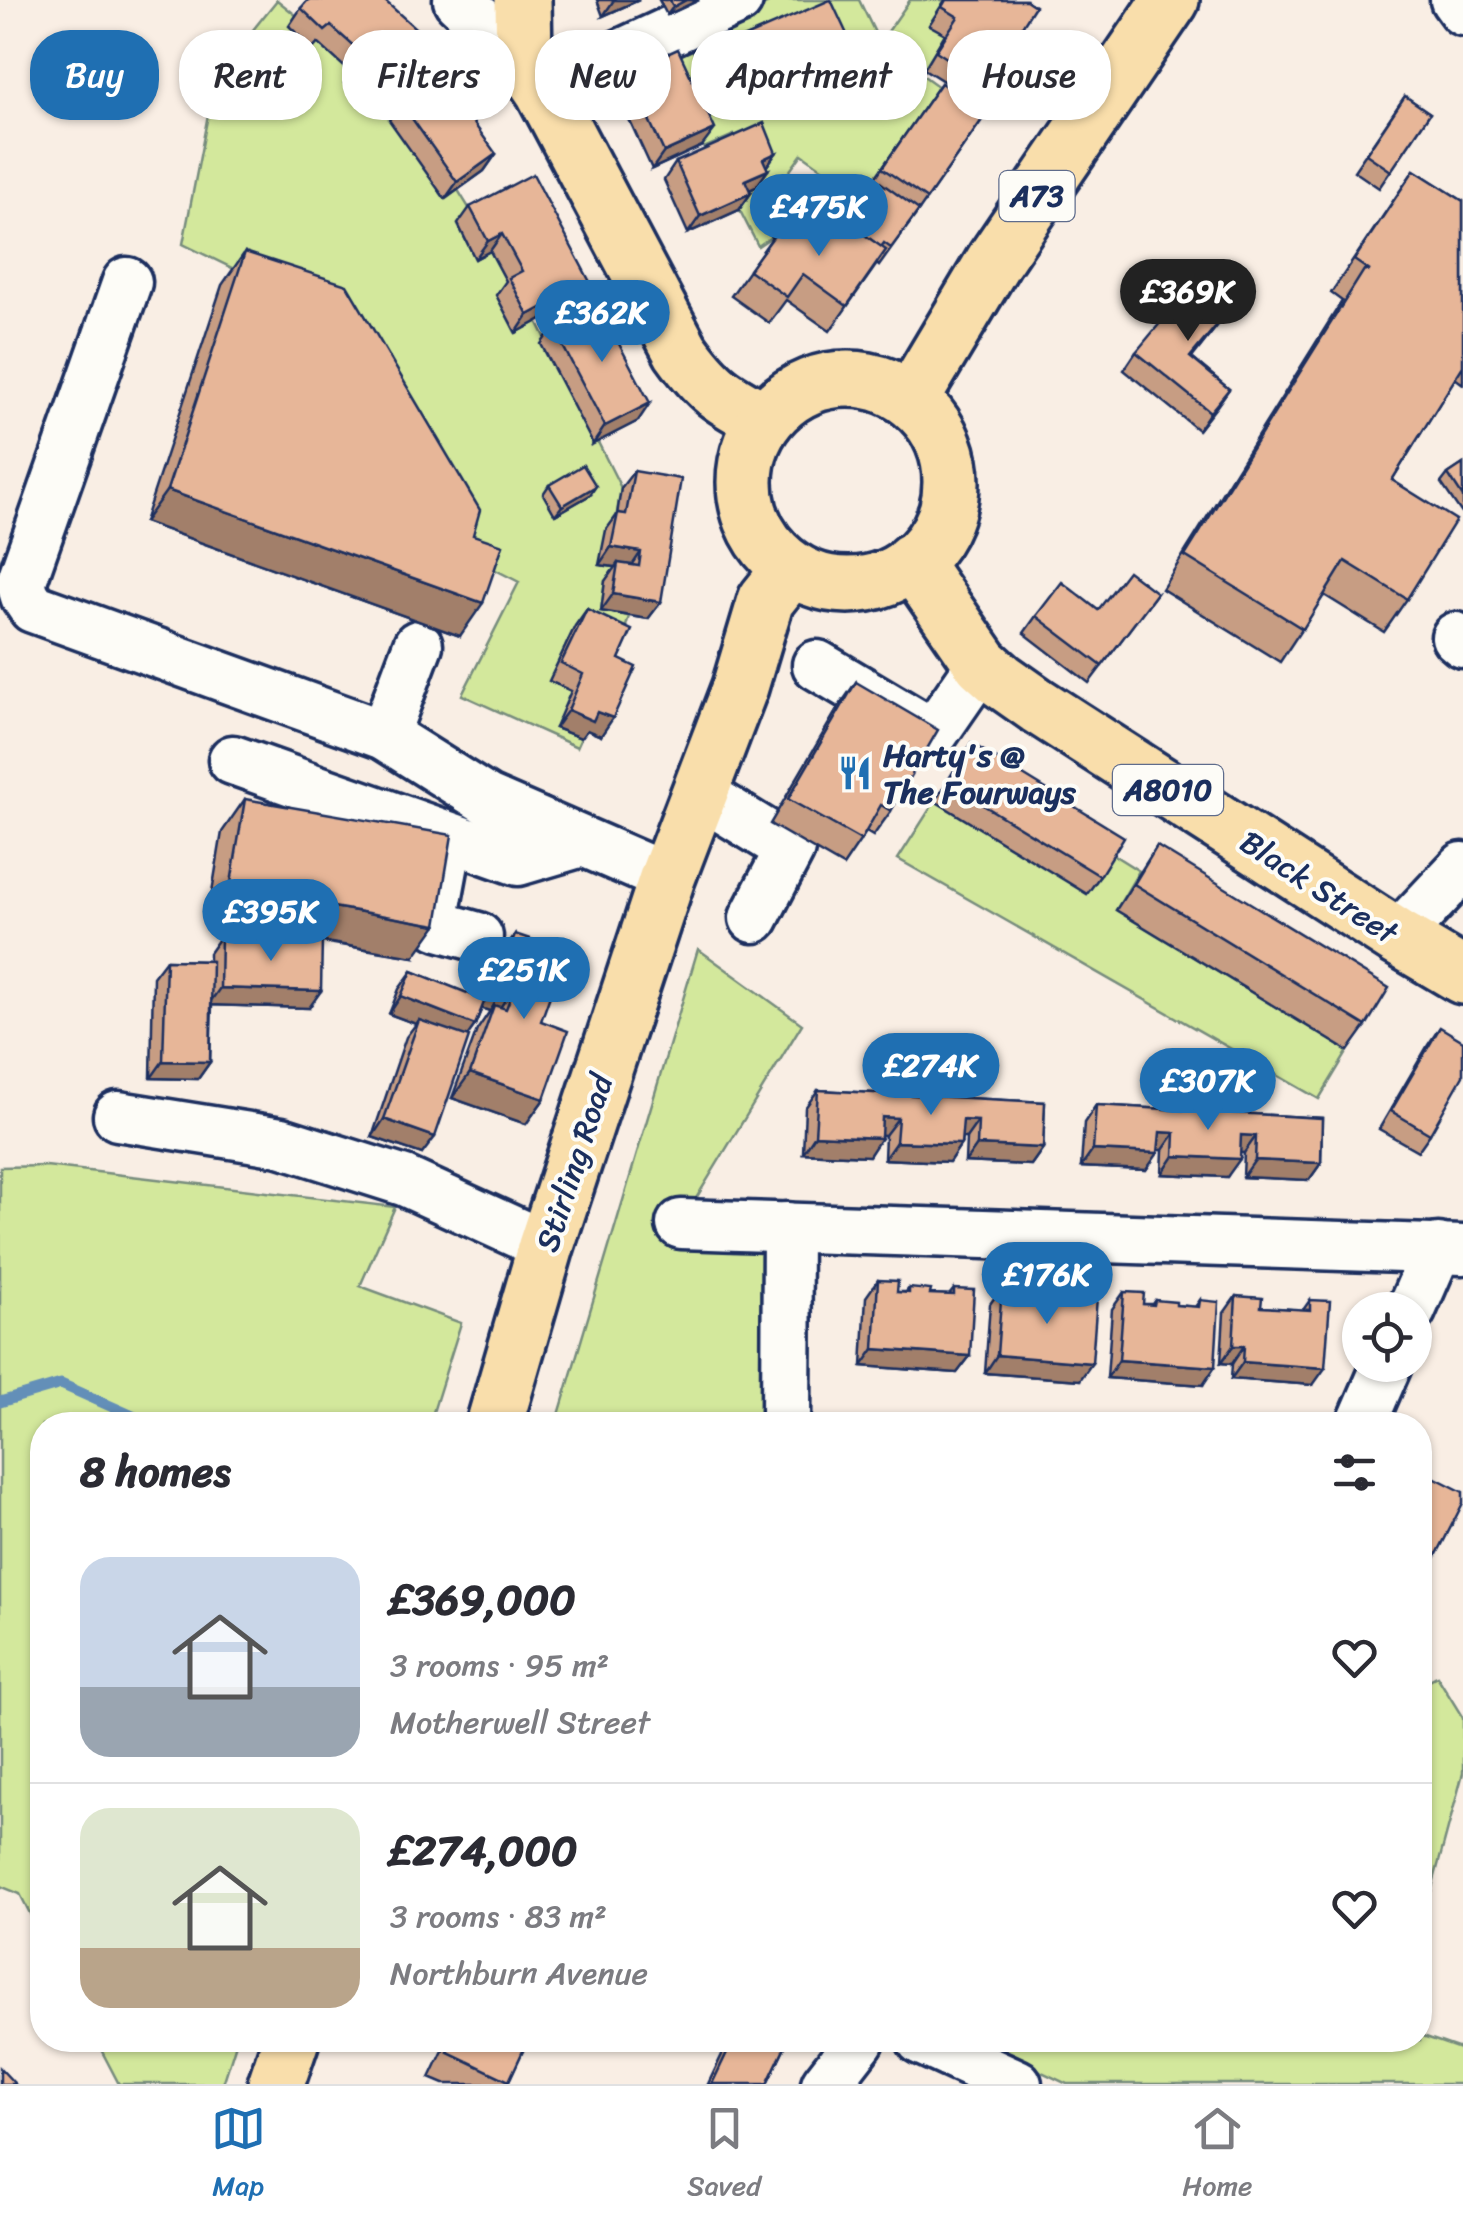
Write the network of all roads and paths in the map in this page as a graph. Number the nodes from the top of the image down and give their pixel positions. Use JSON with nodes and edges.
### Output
{"nodes":[{"id":1,"x":458,"y":0,"type":"edge"},
{"id":2,"x":522,"y":0,"type":"edge"},
{"id":3,"x":738,"y":0,"type":"edge"},
{"id":4,"x":1171,"y":0,"type":"edge"},
{"id":5,"x":1454,"y":0,"type":"edge"},
{"id":6,"x":1463,"y":11,"type":"edge"},
{"id":7,"x":533,"y":76,"type":"junction"},
{"id":8,"x":127,"y":282,"type":"dead end"},
{"id":9,"x":912,"y":398,"type":"junction"},
{"id":10,"x":764,"y":420,"type":"junction"},
{"id":11,"x":912,"y":561,"type":"junction"},
{"id":12,"x":790,"y":570,"type":"junction"},
{"id":13,"x":418,"y":646,"type":"dead end"},
{"id":14,"x":982,"y":663,"type":"junction"},
{"id":15,"x":817,"y":665,"type":"dead end"},
{"id":16,"x":384,"y":735,"type":"junction"},
{"id":17,"x":234,"y":760,"type":"dead end"},
{"id":18,"x":699,"y":793,"type":"junction"},
{"id":19,"x":449,"y":835,"type":"junction"},
{"id":20,"x":582,"y":842,"type":"junction"},
{"id":21,"x":1463,"y":867,"type":"edge"},
{"id":22,"x":667,"y":878,"type":"junction"},
{"id":23,"x":754,"y":918,"type":"dead end"},
{"id":24,"x":478,"y":937,"type":"dead end"},
{"id":25,"x":1398,"y":937,"type":"junction"},
{"id":26,"x":1463,"y":976,"type":"edge"},
{"id":27,"x":118,"y":1116,"type":"dead end"},
{"id":28,"x":681,"y":1224,"type":"dead end"},
{"id":29,"x":787,"y":1227,"type":"junction"},
{"id":30,"x":546,"y":1246,"type":"junction"},
{"id":31,"x":1450,"y":1249,"type":"edge"},
{"id":32,"x":1423,"y":1292,"type":"edge"},
{"id":33,"x":1380,"y":1382,"type":"edge"},
{"id":34,"x":498,"y":1412,"type":"edge"},
{"id":35,"x":786,"y":1412,"type":"edge"},
{"id":36,"x":1367,"y":1412,"type":"edge"},
{"id":37,"x":286,"y":2052,"type":"edge"},
{"id":38,"x":851,"y":2052,"type":"edge"},
{"id":39,"x":947,"y":2052,"type":"edge"},
{"id":40,"x":276,"y":2084,"type":"edge"},
{"id":41,"x":826,"y":2084,"type":"edge"},
{"id":42,"x":1017,"y":2084,"type":"edge"}],
"edges":[{"from":1,"to":7,"type":"street"},
{"from":2,"to":7,"type":"main road"},
{"from":3,"to":7,"type":"street"},
{"from":4,"to":9,"type":"main road","number":"A73"},
{"from":5,"to":6,"type":"street"},
{"from":7,"to":10,"type":"main road"},
{"from":8,"to":16,"type":"street"},
{"from":9,"to":10,"type":"main road"},
{"from":9,"to":11,"type":"main road"},
{"from":10,"to":12,"type":"main road"},
{"from":11,"to":12,"type":"main road"},
{"from":11,"to":14,"type":"main road","name":"Black Street","number":"A8010"},
{"from":12,"to":18,"type":"main road","name":"Stirling Road"},
{"from":13,"to":16,"type":"street"},
{"from":14,"to":15,"type":"street"},
{"from":14,"to":25,"type":"main road","name":"Black Street","number":"A8010"},
{"from":16,"to":20,"type":"street"},
{"from":17,"to":19,"type":"street"},
{"from":18,"to":22,"type":"main road","name":"Stirling Road"},
{"from":18,"to":23,"type":"street"},
{"from":19,"to":20,"type":"street"},
{"from":19,"to":24,"type":"street"},
{"from":20,"to":22,"type":"street"},
{"from":21,"to":25,"type":"street"},
{"from":22,"to":30,"type":"main road","name":"Stirling Road"},
{"from":25,"to":26,"type":"main road","name":"Black Street","number":"A8010"},
{"from":27,"to":30,"type":"street"},
{"from":28,"to":29,"type":"street"},
{"from":29,"to":31,"type":"street"},
{"from":29,"to":35,"type":"street"},
{"from":30,"to":34,"type":"main road","name":"Stirling Road"},
{"from":31,"to":32,"type":"street"},
{"from":33,"to":36,"type":"street"},
{"from":37,"to":40,"type":"main road"},
{"from":38,"to":41,"type":"street"},
{"from":39,"to":42,"type":"street"}]}
